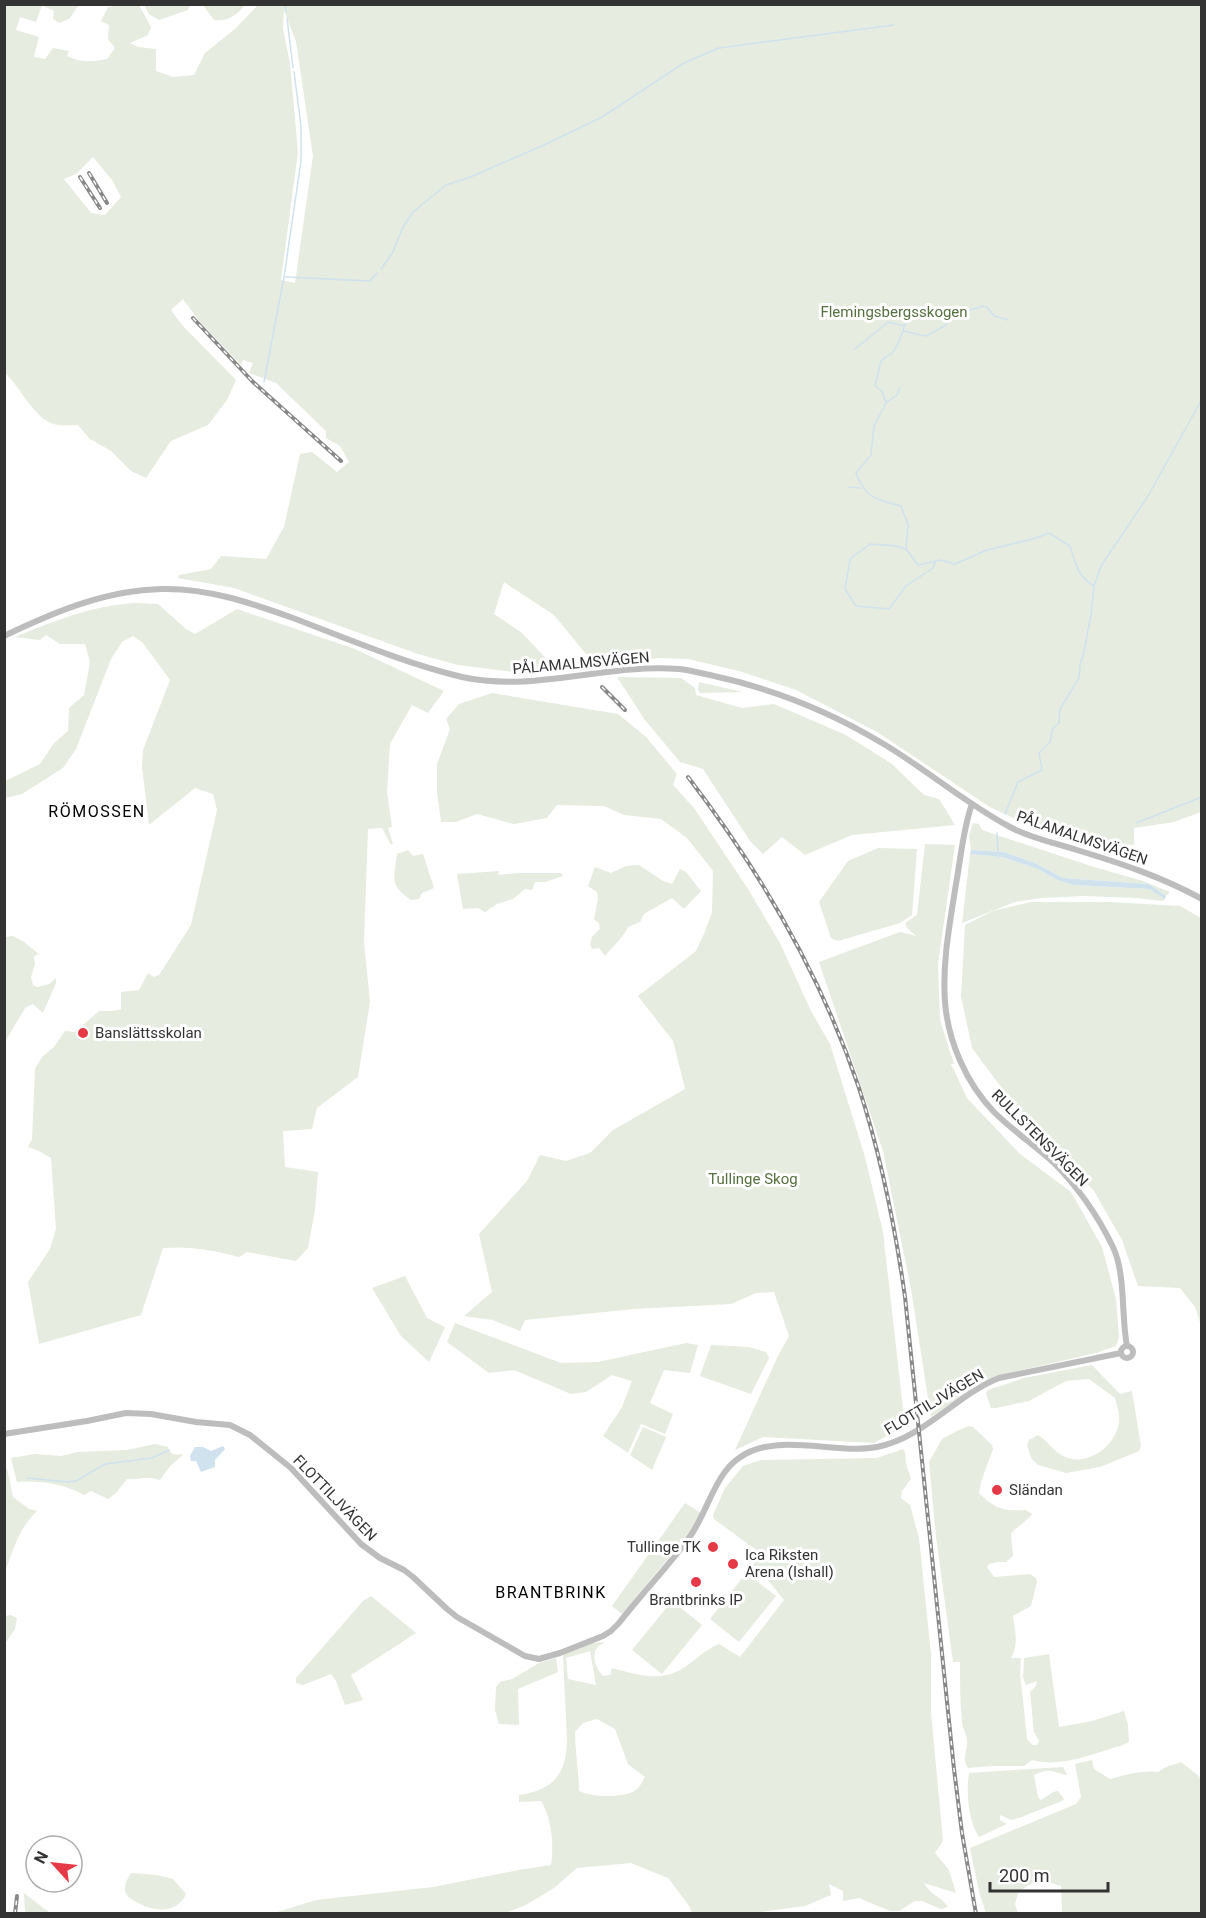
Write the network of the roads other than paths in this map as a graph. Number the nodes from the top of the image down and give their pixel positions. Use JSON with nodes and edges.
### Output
{"nodes":[{"id":1,"x":4,"y":636,"type":"edge"},
{"id":2,"x":972,"y":804,"type":"junction"},
{"id":3,"x":1202,"y":899,"type":"edge"},
{"id":4,"x":1127,"y":1346,"type":"junction"},
{"id":5,"x":1121,"y":1353,"type":"junction"},
{"id":6,"x":4,"y":1434,"type":"edge"}],
"edges":[{"from":1,"to":2,"type":"street","name":"PÅLAMALMSVÄGEN"},
{"from":2,"to":3,"type":"street","name":"PÅLAMALMSVÄGEN"},
{"from":2,"to":4,"type":"street","name":"RULLSTENSVÄGEN"},
{"from":4,"to":5,"type":"street"},
{"from":4,"to":5,"type":"street"},
{"from":5,"to":6,"type":"street","name":"FLOTTILJVÄGEN"}]}
